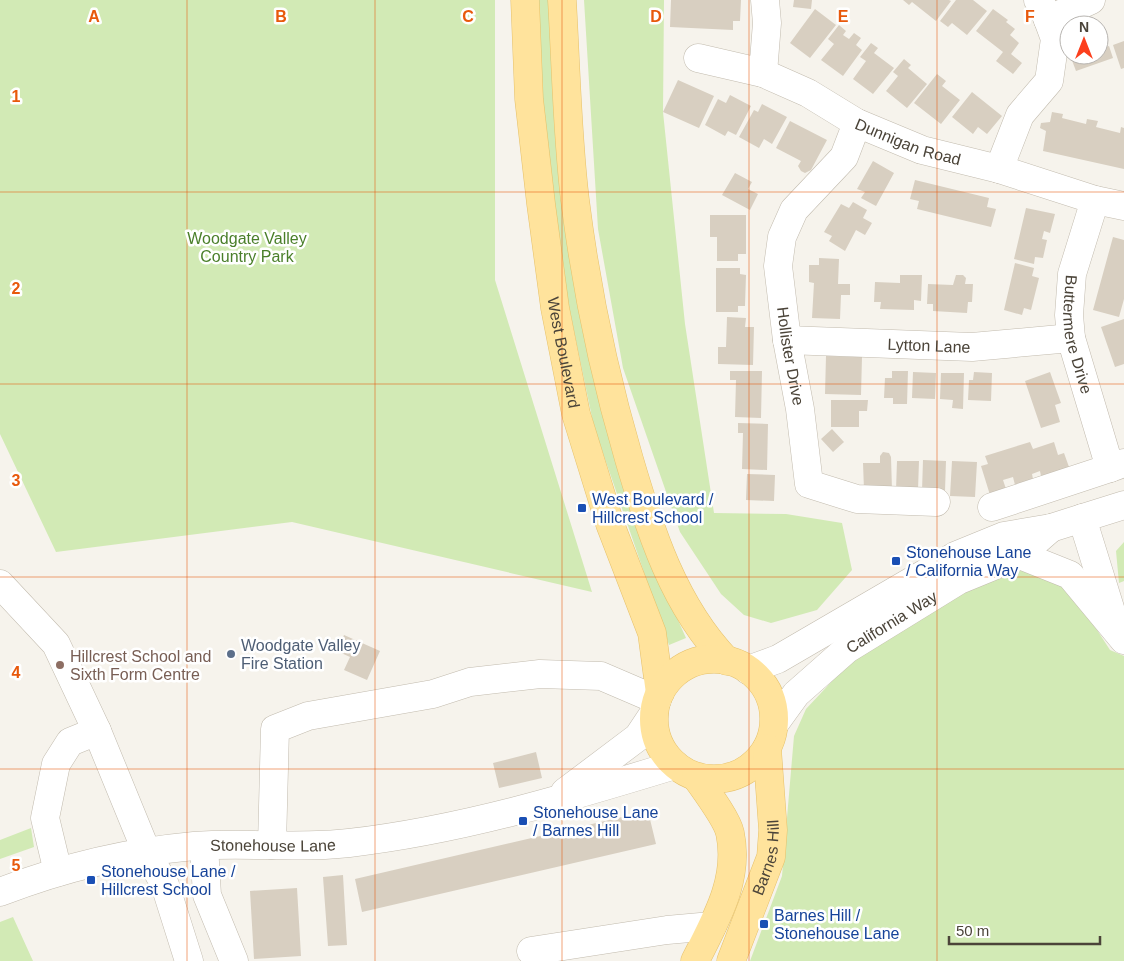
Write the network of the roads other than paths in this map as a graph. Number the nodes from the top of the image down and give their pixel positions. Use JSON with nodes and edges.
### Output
{"nodes":[{"id":1,"x":525,"y":0,"type":"edge"},
{"id":2,"x":562,"y":0,"type":"edge"},
{"id":3,"x":764,"y":0,"type":"edge"},
{"id":4,"x":1091,"y":0,"type":"edge"},
{"id":5,"x":1043,"y":10,"type":"edge"},
{"id":6,"x":698,"y":58,"type":"dead end"},
{"id":7,"x":764,"y":73,"type":"junction"},
{"id":8,"x":857,"y":123,"type":"junction"},
{"id":9,"x":999,"y":169,"type":"junction"},
{"id":10,"x":1095,"y":200,"type":"junction"},
{"id":11,"x":1124,"y":206,"type":"edge"},
{"id":12,"x":1071,"y":338,"type":"junction"},
{"id":13,"x":787,"y":340,"type":"junction"},
{"id":14,"x":1117,"y":466,"type":"edge"},
{"id":15,"x":936,"y":502,"type":"dead end"},
{"id":16,"x":1124,"y":505,"type":"edge"},
{"id":17,"x":992,"y":507,"type":"dead end"},
{"id":18,"x":1082,"y":518,"type":"junction"},
{"id":19,"x":1052,"y":528,"type":"junction"},
{"id":20,"x":1020,"y":554,"type":"junction"},
{"id":21,"x":0,"y":584,"type":"edge"},
{"id":22,"x":1122,"y":638,"type":"edge"},
{"id":23,"x":738,"y":665,"type":"junction"},
{"id":24,"x":657,"y":702,"type":"junction"},
{"id":25,"x":97,"y":730,"type":"junction"},
{"id":26,"x":771,"y":736,"type":"junction"},
{"id":27,"x":686,"y":771,"type":"junction"},
{"id":28,"x":548,"y":804,"type":"junction"},
{"id":29,"x":272,"y":845,"type":"junction"},
{"id":30,"x":204,"y":846,"type":"junction"},
{"id":31,"x":147,"y":853,"type":"junction"},
{"id":32,"x":58,"y":872,"type":"junction"},
{"id":33,"x":0,"y":892,"type":"edge"},
{"id":34,"x":712,"y":926,"type":"junction"},
{"id":35,"x":531,"y":951,"type":"dead end"},
{"id":36,"x":189,"y":961,"type":"edge"},
{"id":37,"x":234,"y":961,"type":"edge"},
{"id":38,"x":695,"y":961,"type":"edge"},
{"id":39,"x":731,"y":961,"type":"edge"}],
"edges":[{"from":1,"to":24,"type":"main road","name":"West Boulevard"},
{"from":2,"to":23,"type":"main road"},
{"from":3,"to":7,"type":"street"},
{"from":4,"to":5,"type":"street"},
{"from":5,"to":9,"type":"street"},
{"from":6,"to":7,"type":"street","name":"Dunnigan Road"},
{"from":7,"to":8,"type":"street","name":"Dunnigan Road"},
{"from":8,"to":9,"type":"street","name":"Dunnigan Road"},
{"from":8,"to":13,"type":"street","name":"Hollister Drive"},
{"from":9,"to":10,"type":"street","name":"Dunnigan Road"},
{"from":10,"to":11,"type":"street","name":"Dunnigan Road"},
{"from":10,"to":12,"type":"street","name":"Buttermere Drive"},
{"from":12,"to":13,"type":"street","name":"Lytton Lane"},
{"from":12,"to":14,"type":"street","name":"Buttermere Drive"},
{"from":13,"to":15,"type":"street","name":"Hollister Drive"},
{"from":14,"to":17,"type":"street","name":"Buttermere Drive"},
{"from":16,"to":18,"type":"street","name":"California Way"},
{"from":18,"to":19,"type":"street","name":"California Way"},
{"from":18,"to":22,"type":"street"},
{"from":19,"to":20,"type":"street","name":"California Way"},
{"from":19,"to":23,"type":"street","name":"California Way"},
{"from":20,"to":22,"type":"street"},
{"from":20,"to":26,"type":"street","name":"California Way"},
{"from":21,"to":25,"type":"street"},
{"from":23,"to":24,"type":"main road"},
{"from":23,"to":26,"type":"main road"},
{"from":24,"to":27,"type":"main road"},
{"from":24,"to":28,"type":"street","name":"Stonehouse Lane"},
{"from":24,"to":29,"type":"street"},
{"from":25,"to":31,"type":"street"},
{"from":25,"to":32,"type":"street"},
{"from":26,"to":27,"type":"main road"},
{"from":26,"to":39,"type":"main road","name":"Barnes Hill"},
{"from":27,"to":28,"type":"street","name":"Stonehouse Lane"},
{"from":27,"to":34,"type":"main road","name":"Barnes Hill"},
{"from":28,"to":29,"type":"street","name":"Stonehouse Lane"},
{"from":29,"to":30,"type":"street","name":"Stonehouse Lane"},
{"from":30,"to":31,"type":"street","name":"Stonehouse Lane"},
{"from":30,"to":37,"type":"street"},
{"from":31,"to":32,"type":"street","name":"Stonehouse Lane"},
{"from":31,"to":36,"type":"street"},
{"from":32,"to":33,"type":"street","name":"Stonehouse Lane"},
{"from":34,"to":35,"type":"street"},
{"from":34,"to":38,"type":"main road","name":"Barnes Hill"}]}
